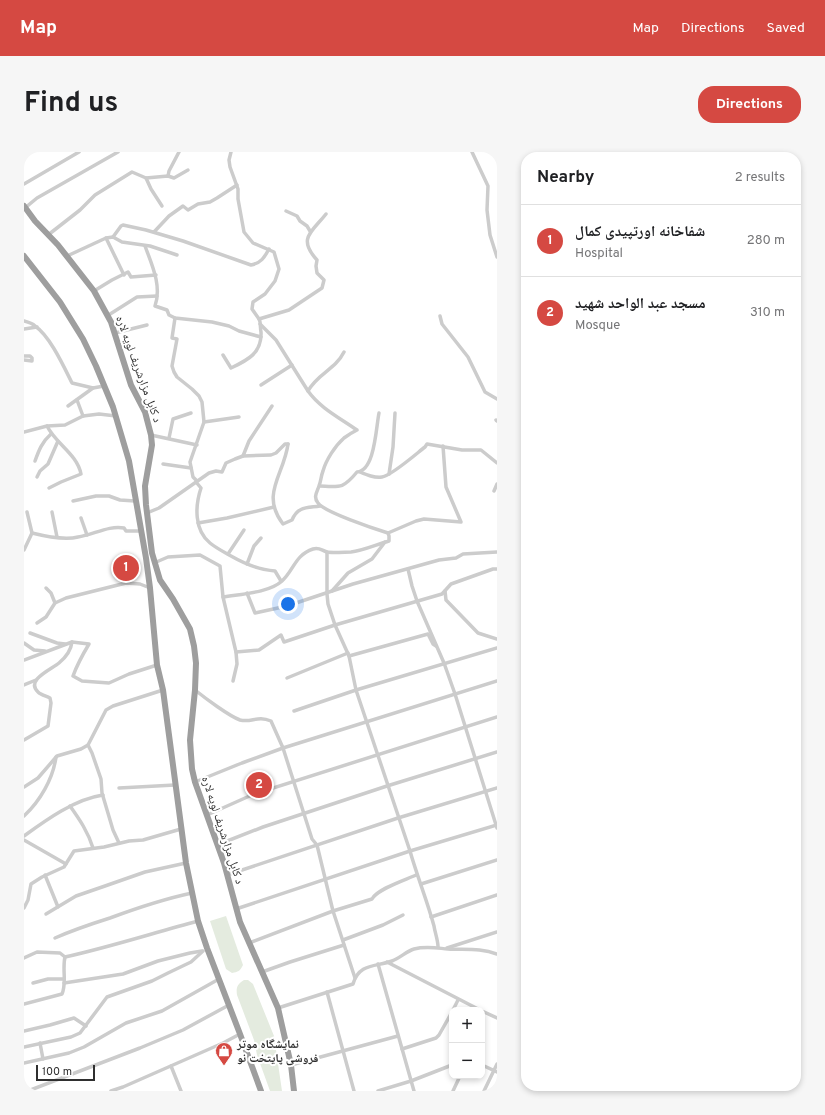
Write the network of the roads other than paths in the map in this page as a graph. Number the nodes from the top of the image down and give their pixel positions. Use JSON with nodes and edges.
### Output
{"nodes":[{"id":1,"x":79,"y":152,"type":"edge"},
{"id":2,"x":118,"y":152,"type":"edge"},
{"id":3,"x":179,"y":152,"type":"edge"},
{"id":4,"x":231,"y":152,"type":"edge"},
{"id":5,"x":472,"y":152,"type":"edge"},
{"id":6,"x":188,"y":170,"type":"dead end"},
{"id":7,"x":168,"y":176,"type":"junction"},
{"id":8,"x":146,"y":178,"type":"junction"},
{"id":9,"x":24,"y":184,"type":"edge"},
{"id":10,"x":237,"y":185,"type":"junction"},
{"id":11,"x":162,"y":206,"type":"dead end"},
{"id":12,"x":24,"y":207,"type":"edge"},
{"id":13,"x":286,"y":212,"type":"dead end"},
{"id":14,"x":326,"y":214,"type":"dead end"},
{"id":15,"x":310,"y":231,"type":"junction"},
{"id":16,"x":154,"y":232,"type":"junction"},
{"id":17,"x":48,"y":234,"type":"junction"},
{"id":18,"x":113,"y":237,"type":"junction"},
{"id":19,"x":106,"y":238,"type":"junction"},
{"id":20,"x":145,"y":246,"type":"junction"},
{"id":21,"x":269,"y":249,"type":"junction"},
{"id":22,"x":177,"y":254,"type":"dead end"},
{"id":23,"x":67,"y":256,"type":"junction"},
{"id":24,"x":497,"y":257,"type":"edge"},
{"id":25,"x":25,"y":258,"type":"edge"},
{"id":26,"x":124,"y":275,"type":"junction"},
{"id":27,"x":156,"y":275,"type":"junction"},
{"id":28,"x":94,"y":291,"type":"junction"},
{"id":29,"x":157,"y":296,"type":"junction"},
{"id":30,"x":107,"y":316,"type":"junction"},
{"id":31,"x":440,"y":316,"type":"dead end"},
{"id":32,"x":175,"y":318,"type":"junction"},
{"id":33,"x":24,"y":321,"type":"edge"},
{"id":34,"x":260,"y":321,"type":"junction"},
{"id":35,"x":147,"y":325,"type":"dead end"},
{"id":36,"x":36,"y":327,"type":"junction"},
{"id":37,"x":24,"y":330,"type":"edge"},
{"id":38,"x":115,"y":333,"type":"junction"},
{"id":39,"x":261,"y":337,"type":"junction"},
{"id":40,"x":344,"y":352,"type":"dead end"},
{"id":41,"x":224,"y":355,"type":"dead end"},
{"id":42,"x":24,"y":356,"type":"edge"},
{"id":43,"x":24,"y":360,"type":"edge"},
{"id":44,"x":292,"y":365,"type":"junction"},
{"id":45,"x":262,"y":385,"type":"dead end"},
{"id":46,"x":104,"y":386,"type":"junction"},
{"id":47,"x":93,"y":388,"type":"junction"},
{"id":48,"x":308,"y":391,"type":"junction"},
{"id":49,"x":497,"y":399,"type":"edge"},
{"id":50,"x":77,"y":400,"type":"junction"},
{"id":51,"x":68,"y":406,"type":"dead end"},
{"id":52,"x":272,"y":406,"type":"dead end"},
{"id":53,"x":379,"y":413,"type":"dead end"},
{"id":54,"x":395,"y":413,"type":"dead end"},
{"id":55,"x":191,"y":414,"type":"dead end"},
{"id":56,"x":83,"y":416,"type":"junction"},
{"id":57,"x":116,"y":416,"type":"junction"},
{"id":58,"x":239,"y":417,"type":"dead end"},
{"id":59,"x":204,"y":422,"type":"junction"},
{"id":60,"x":47,"y":426,"type":"junction"},
{"id":61,"x":24,"y":432,"type":"edge"},
{"id":62,"x":51,"y":434,"type":"junction"},
{"id":63,"x":151,"y":435,"type":"junction"},
{"id":64,"x":169,"y":438,"type":"junction"},
{"id":65,"x":58,"y":441,"type":"junction"},
{"id":66,"x":197,"y":445,"type":"junction"},
{"id":67,"x":444,"y":446,"type":"junction"},
{"id":68,"x":243,"y":456,"type":"junction"},
{"id":69,"x":35,"y":461,"type":"dead end"},
{"id":70,"x":497,"y":463,"type":"edge"},
{"id":71,"x":163,"y":464,"type":"dead end"},
{"id":72,"x":191,"y":468,"type":"junction"},
{"id":73,"x":360,"y":472,"type":"junction"},
{"id":74,"x":389,"y":474,"type":"junction"},
{"id":75,"x":37,"y":477,"type":"dead end"},
{"id":76,"x":197,"y":481,"type":"junction"},
{"id":77,"x":497,"y":484,"type":"edge"},
{"id":78,"x":320,"y":486,"type":"junction"},
{"id":79,"x":50,"y":488,"type":"dead end"},
{"id":80,"x":494,"y":491,"type":"dead end"},
{"id":81,"x":73,"y":501,"type":"dead end"},
{"id":82,"x":135,"y":501,"type":"junction"},
{"id":83,"x":320,"y":506,"type":"junction"},
{"id":84,"x":274,"y":507,"type":"junction"},
{"id":85,"x":27,"y":512,"type":"dead end"},
{"id":86,"x":52,"y":512,"type":"dead end"},
{"id":87,"x":147,"y":513,"type":"junction"},
{"id":88,"x":81,"y":518,"type":"dead end"},
{"id":89,"x":198,"y":523,"type":"junction"},
{"id":90,"x":244,"y":530,"type":"dead end"},
{"id":91,"x":141,"y":531,"type":"junction"},
{"id":92,"x":32,"y":533,"type":"junction"},
{"id":93,"x":388,"y":533,"type":"junction"},
{"id":94,"x":87,"y":535,"type":"junction"},
{"id":95,"x":57,"y":537,"type":"junction"},
{"id":96,"x":261,"y":538,"type":"dead end"},
{"id":97,"x":385,"y":542,"type":"junction"},
{"id":98,"x":24,"y":550,"type":"edge"},
{"id":99,"x":327,"y":552,"type":"junction"},
{"id":100,"x":497,"y":552,"type":"edge"},
{"id":101,"x":228,"y":554,"type":"junction"},
{"id":102,"x":154,"y":563,"type":"junction"},
{"id":103,"x":247,"y":564,"type":"junction"},
{"id":104,"x":408,"y":569,"type":"junction"},
{"id":105,"x":497,"y":569,"type":"edge"},
{"id":106,"x":160,"y":580,"type":"junction"},
{"id":107,"x":149,"y":581,"type":"junction"},
{"id":108,"x":282,"y":581,"type":"junction"},
{"id":109,"x":46,"y":588,"type":"dead end"},
{"id":110,"x":150,"y":588,"type":"junction"},
{"id":111,"x":332,"y":591,"type":"junction"},
{"id":112,"x":247,"y":592,"type":"junction"},
{"id":113,"x":445,"y":592,"type":"junction"},
{"id":114,"x":327,"y":594,"type":"junction"},
{"id":115,"x":223,"y":597,"type":"junction"},
{"id":116,"x":417,"y":601,"type":"junction"},
{"id":117,"x":55,"y":604,"type":"junction"},
{"id":118,"x":37,"y":623,"type":"dead end"},
{"id":119,"x":335,"y":625,"type":"junction"},
{"id":120,"x":30,"y":633,"type":"dead end"},
{"id":121,"x":497,"y":639,"type":"edge"},
{"id":122,"x":72,"y":642,"type":"junction"},
{"id":123,"x":24,"y":643,"type":"edge"},
{"id":124,"x":66,"y":644,"type":"junction"},
{"id":125,"x":436,"y":646,"type":"junction"},
{"id":126,"x":497,"y":648,"type":"edge"},
{"id":127,"x":46,"y":652,"type":"junction"},
{"id":128,"x":236,"y":652,"type":"junction"},
{"id":129,"x":348,"y":654,"type":"junction"},
{"id":130,"x":24,"y":660,"type":"edge"},
{"id":131,"x":444,"y":663,"type":"junction"},
{"id":132,"x":157,"y":665,"type":"junction"},
{"id":133,"x":286,"y":678,"type":"dead end"},
{"id":134,"x":36,"y":680,"type":"junction"},
{"id":135,"x":233,"y":681,"type":"dead end"},
{"id":136,"x":497,"y":681,"type":"edge"},
{"id":137,"x":24,"y":685,"type":"edge"},
{"id":138,"x":163,"y":690,"type":"junction"},
{"id":139,"x":195,"y":690,"type":"junction"},
{"id":140,"x":356,"y":690,"type":"junction"},
{"id":141,"x":455,"y":694,"type":"junction"},
{"id":142,"x":294,"y":711,"type":"dead end"},
{"id":143,"x":497,"y":717,"type":"edge"},
{"id":144,"x":367,"y":722,"type":"junction"},
{"id":145,"x":465,"y":727,"type":"junction"},
{"id":146,"x":24,"y":740,"type":"edge"},
{"id":147,"x":88,"y":745,"type":"junction"},
{"id":148,"x":283,"y":748,"type":"junction"},
{"id":149,"x":497,"y":752,"type":"edge"},
{"id":150,"x":377,"y":754,"type":"junction"},
{"id":151,"x":57,"y":756,"type":"junction"},
{"id":152,"x":475,"y":760,"type":"junction"},
{"id":153,"x":294,"y":781,"type":"junction"},
{"id":154,"x":194,"y":782,"type":"junction"},
{"id":155,"x":175,"y":785,"type":"junction"},
{"id":156,"x":387,"y":786,"type":"junction"},
{"id":157,"x":24,"y":787,"type":"edge"},
{"id":158,"x":119,"y":788,"type":"dead end"},
{"id":159,"x":497,"y":788,"type":"edge"},
{"id":160,"x":486,"y":791,"type":"junction"},
{"id":161,"x":103,"y":795,"type":"junction"},
{"id":162,"x":70,"y":806,"type":"junction"},
{"id":163,"x":304,"y":814,"type":"junction"},
{"id":164,"x":24,"y":816,"type":"edge"},
{"id":165,"x":206,"y":816,"type":"junction"},
{"id":166,"x":398,"y":818,"type":"junction"},
{"id":167,"x":497,"y":826,"type":"edge"},
{"id":168,"x":181,"y":829,"type":"junction"},
{"id":169,"x":24,"y":836,"type":"edge"},
{"id":170,"x":24,"y":840,"type":"edge"},
{"id":171,"x":119,"y":842,"type":"junction"},
{"id":172,"x":218,"y":845,"type":"junction"},
{"id":173,"x":317,"y":845,"type":"junction"},
{"id":174,"x":93,"y":848,"type":"junction"},
{"id":175,"x":410,"y":851,"type":"junction"},
{"id":176,"x":497,"y":860,"type":"edge"},
{"id":177,"x":186,"y":863,"type":"junction"},
{"id":178,"x":66,"y":864,"type":"junction"},
{"id":179,"x":227,"y":875,"type":"junction"},
{"id":180,"x":416,"y":875,"type":"junction"},
{"id":181,"x":45,"y":876,"type":"junction"},
{"id":182,"x":324,"y":879,"type":"junction"},
{"id":183,"x":421,"y":884,"type":"junction"},
{"id":184,"x":192,"y":893,"type":"junction"},
{"id":185,"x":497,"y":895,"type":"edge"},
{"id":186,"x":24,"y":908,"type":"edge"},
{"id":187,"x":58,"y":908,"type":"junction"},
{"id":188,"x":236,"y":909,"type":"junction"},
{"id":189,"x":333,"y":911,"type":"junction"},
{"id":190,"x":46,"y":914,"type":"dead end"},
{"id":191,"x":403,"y":916,"type":"dead end"},
{"id":192,"x":431,"y":917,"type":"junction"},
{"id":193,"x":198,"y":922,"type":"junction"},
{"id":194,"x":497,"y":932,"type":"edge"},
{"id":195,"x":55,"y":938,"type":"dead end"},
{"id":196,"x":343,"y":940,"type":"junction"},
{"id":197,"x":249,"y":943,"type":"junction"},
{"id":198,"x":344,"y":945,"type":"junction"},
{"id":199,"x":438,"y":947,"type":"junction"},
{"id":200,"x":446,"y":949,"type":"junction"},
{"id":201,"x":205,"y":950,"type":"junction"},
{"id":202,"x":497,"y":954,"type":"edge"},
{"id":203,"x":65,"y":957,"type":"junction"},
{"id":204,"x":24,"y":958,"type":"edge"},
{"id":205,"x":387,"y":962,"type":"junction"},
{"id":206,"x":378,"y":964,"type":"junction"},
{"id":207,"x":262,"y":972,"type":"junction"},
{"id":208,"x":64,"y":978,"type":"junction"},
{"id":209,"x":355,"y":978,"type":"junction"},
{"id":210,"x":219,"y":980,"type":"junction"},
{"id":211,"x":33,"y":983,"type":"dead end"},
{"id":212,"x":64,"y":984,"type":"junction"},
{"id":213,"x":327,"y":992,"type":"junction"},
{"id":214,"x":458,"y":1000,"type":"junction"},
{"id":215,"x":24,"y":1004,"type":"edge"},
{"id":216,"x":229,"y":1005,"type":"junction"},
{"id":217,"x":454,"y":1007,"type":"edge"},
{"id":218,"x":474,"y":1007,"type":"edge"},
{"id":219,"x":278,"y":1008,"type":"junction"},
{"id":220,"x":485,"y":1012,"type":"edge"},
{"id":221,"x":449,"y":1017,"type":"edge"},
{"id":222,"x":497,"y":1018,"type":"edge"},
{"id":223,"x":86,"y":1026,"type":"junction"},
{"id":224,"x":24,"y":1031,"type":"edge"},
{"id":225,"x":240,"y":1034,"type":"junction"},
{"id":226,"x":398,"y":1036,"type":"junction"},
{"id":227,"x":40,"y":1043,"type":"junction"},
{"id":228,"x":24,"y":1047,"type":"edge"},
{"id":229,"x":402,"y":1049,"type":"junction"},
{"id":230,"x":344,"y":1052,"type":"junction"},
{"id":231,"x":43,"y":1059,"type":"junction"},
{"id":232,"x":24,"y":1064,"type":"edge"},
{"id":233,"x":497,"y":1064,"type":"edge"},
{"id":234,"x":291,"y":1065,"type":"junction"},
{"id":235,"x":171,"y":1066,"type":"junction"},
{"id":236,"x":449,"y":1066,"type":"edge"},
{"id":237,"x":485,"y":1066,"type":"edge"},
{"id":238,"x":495,"y":1071,"type":"edge"},
{"id":239,"x":459,"y":1079,"type":"edge"},
{"id":240,"x":411,"y":1082,"type":"junction"},
{"id":241,"x":44,"y":1086,"type":"junction"},
{"id":242,"x":28,"y":1091,"type":"edge"},
{"id":243,"x":45,"y":1091,"type":"edge"},
{"id":244,"x":111,"y":1091,"type":"edge"},
{"id":245,"x":181,"y":1091,"type":"edge"},
{"id":246,"x":261,"y":1091,"type":"edge"},
{"id":247,"x":294,"y":1091,"type":"edge"},
{"id":248,"x":354,"y":1091,"type":"edge"},
{"id":249,"x":378,"y":1091,"type":"edge"},
{"id":250,"x":414,"y":1091,"type":"edge"},
{"id":251,"x":453,"y":1091,"type":"edge"},
{"id":252,"x":484,"y":1091,"type":"edge"}],
"edges":[{"from":1,"to":9,"type":"street"},
{"from":2,"to":12,"type":"street"},
{"from":3,"to":7,"type":"street"},
{"from":4,"to":10,"type":"street"},
{"from":5,"to":24,"type":"street"},
{"from":6,"to":7,"type":"street"},
{"from":7,"to":8,"type":"street"},
{"from":8,"to":11,"type":"street"},
{"from":8,"to":17,"type":"street"},
{"from":10,"to":16,"type":"street"},
{"from":10,"to":21,"type":"street"},
{"from":12,"to":17,"type":"highway","name":"د کابل مزارشریف لویه لاره"},
{"from":13,"to":15,"type":"street"},
{"from":14,"to":15,"type":"street"},
{"from":15,"to":34,"type":"street"},
{"from":16,"to":18,"type":"street"},
{"from":16,"to":21,"type":"street"},
{"from":17,"to":23,"type":"highway","name":"د کابل مزارشریف لویه لاره"},
{"from":18,"to":19,"type":"street"},
{"from":18,"to":20,"type":"street"},
{"from":19,"to":23,"type":"street"},
{"from":19,"to":26,"type":"street"},
{"from":20,"to":22,"type":"street"},
{"from":20,"to":27,"type":"street"},
{"from":21,"to":34,"type":"street"},
{"from":23,"to":28,"type":"highway","name":"د کابل مزارشریف لویه لاره"},
{"from":25,"to":46,"type":"highway"},
{"from":26,"to":27,"type":"street"},
{"from":26,"to":28,"type":"street"},
{"from":27,"to":29,"type":"street"},
{"from":28,"to":30,"type":"highway","name":"د کابل مزارشریف لویه لاره"},
{"from":29,"to":30,"type":"street"},
{"from":29,"to":32,"type":"street"},
{"from":30,"to":38,"type":"highway","name":"د کابل مزارشریف لویه لاره"},
{"from":31,"to":49,"type":"street"},
{"from":32,"to":39,"type":"street"},
{"from":32,"to":59,"type":"street"},
{"from":33,"to":36,"type":"street"},
{"from":34,"to":39,"type":"street"},
{"from":34,"to":44,"type":"street"},
{"from":35,"to":38,"type":"street"},
{"from":36,"to":37,"type":"street"},
{"from":36,"to":47,"type":"street"},
{"from":38,"to":63,"type":"highway","name":"د کابل مزارشریف لویه لاره"},
{"from":39,"to":41,"type":"street"},
{"from":40,"to":48,"type":"street"},
{"from":42,"to":43,"type":"street"},
{"from":44,"to":45,"type":"street"},
{"from":44,"to":48,"type":"street"},
{"from":46,"to":47,"type":"street"},
{"from":46,"to":57,"type":"highway"},
{"from":47,"to":50,"type":"street"},
{"from":48,"to":78,"type":"street"},
{"from":50,"to":51,"type":"street"},
{"from":50,"to":56,"type":"street"},
{"from":52,"to":68,"type":"street"},
{"from":53,"to":73,"type":"street"},
{"from":54,"to":74,"type":"street"},
{"from":55,"to":64,"type":"street"},
{"from":56,"to":57,"type":"street"},
{"from":56,"to":60,"type":"street"},
{"from":57,"to":82,"type":"highway"},
{"from":58,"to":59,"type":"street"},
{"from":59,"to":66,"type":"street"},
{"from":60,"to":61,"type":"street"},
{"from":60,"to":62,"type":"street"},
{"from":62,"to":65,"type":"street"},
{"from":62,"to":69,"type":"street"},
{"from":63,"to":64,"type":"street"},
{"from":63,"to":87,"type":"highway","name":"د کابل مزارشریف لویه لاره"},
{"from":64,"to":66,"type":"street"},
{"from":65,"to":75,"type":"street"},
{"from":65,"to":79,"type":"street"},
{"from":66,"to":72,"type":"street"},
{"from":67,"to":70,"type":"street"},
{"from":67,"to":74,"type":"street"},
{"from":67,"to":93,"type":"street"},
{"from":68,"to":76,"type":"street"},
{"from":68,"to":84,"type":"street"},
{"from":71,"to":72,"type":"street"},
{"from":72,"to":76,"type":"street"},
{"from":73,"to":74,"type":"street"},
{"from":73,"to":78,"type":"street"},
{"from":76,"to":87,"type":"street"},
{"from":76,"to":89,"type":"street"},
{"from":77,"to":80,"type":"street"},
{"from":78,"to":83,"type":"street"},
{"from":81,"to":82,"type":"street"},
{"from":82,"to":91,"type":"highway"},
{"from":83,"to":84,"type":"street"},
{"from":83,"to":93,"type":"street"},
{"from":84,"to":89,"type":"street"},
{"from":85,"to":92,"type":"street"},
{"from":86,"to":95,"type":"street"},
{"from":87,"to":102,"type":"highway","name":"د کابل مزارشریف لویه لاره"},
{"from":88,"to":94,"type":"street"},
{"from":89,"to":101,"type":"street"},
{"from":90,"to":101,"type":"street"},
{"from":91,"to":94,"type":"street"},
{"from":91,"to":107,"type":"highway"},
{"from":92,"to":95,"type":"street"},
{"from":92,"to":98,"type":"street"},
{"from":93,"to":97,"type":"street"},
{"from":94,"to":95,"type":"street"},
{"from":96,"to":103,"type":"street"},
{"from":97,"to":99,"type":"street"},
{"from":97,"to":111,"type":"street"},
{"from":99,"to":108,"type":"street"},
{"from":99,"to":114,"type":"street"},
{"from":100,"to":104,"type":"street"},
{"from":101,"to":103,"type":"street"},
{"from":102,"to":106,"type":"highway","name":"د کابل مزارشریف لویه لاره"},
{"from":102,"to":115,"type":"street"},
{"from":103,"to":108,"type":"street"},
{"from":104,"to":111,"type":"street"},
{"from":104,"to":116,"type":"street"},
{"from":105,"to":113,"type":"street"},
{"from":106,"to":107,"type":"street"},
{"from":106,"to":139,"type":"highway","name":"د کابل مزارشریف لویه لاره"},
{"from":107,"to":110,"type":"highway"},
{"from":108,"to":112,"type":"street"},
{"from":109,"to":117,"type":"street"},
{"from":110,"to":117,"type":"street"},
{"from":110,"to":132,"type":"highway"},
{"from":111,"to":114,"type":"street"},
{"from":112,"to":114,"type":"street"},
{"from":112,"to":115,"type":"street"},
{"from":113,"to":116,"type":"street"},
{"from":113,"to":121,"type":"street"},
{"from":114,"to":119,"type":"street"},
{"from":115,"to":128,"type":"street"},
{"from":116,"to":119,"type":"street"},
{"from":116,"to":125,"type":"street"},
{"from":117,"to":118,"type":"street"},
{"from":119,"to":128,"type":"street"},
{"from":119,"to":129,"type":"street"},
{"from":120,"to":124,"type":"street"},
{"from":122,"to":124,"type":"street"},
{"from":122,"to":132,"type":"street"},
{"from":122,"to":134,"type":"street"},
{"from":123,"to":127,"type":"street"},
{"from":124,"to":127,"type":"street"},
{"from":125,"to":129,"type":"street"},
{"from":125,"to":131,"type":"street"},
{"from":126,"to":131,"type":"street"},
{"from":127,"to":130,"type":"street"},
{"from":128,"to":135,"type":"street"},
{"from":129,"to":133,"type":"street"},
{"from":129,"to":140,"type":"street"},
{"from":131,"to":140,"type":"street"},
{"from":131,"to":141,"type":"street"},
{"from":132,"to":138,"type":"highway"},
{"from":134,"to":137,"type":"street"},
{"from":134,"to":146,"type":"street"},
{"from":136,"to":141,"type":"street"},
{"from":138,"to":147,"type":"street"},
{"from":138,"to":155,"type":"highway"},
{"from":139,"to":148,"type":"street"},
{"from":139,"to":154,"type":"highway","name":"د کابل مزارشریف لویه لاره"},
{"from":140,"to":142,"type":"street"},
{"from":140,"to":144,"type":"street"},
{"from":141,"to":144,"type":"street"},
{"from":141,"to":145,"type":"street"},
{"from":143,"to":145,"type":"street"},
{"from":144,"to":148,"type":"street"},
{"from":144,"to":150,"type":"street"},
{"from":145,"to":150,"type":"street"},
{"from":145,"to":152,"type":"street"},
{"from":147,"to":151,"type":"street"},
{"from":147,"to":161,"type":"street"},
{"from":148,"to":153,"type":"street"},
{"from":148,"to":154,"type":"street"},
{"from":149,"to":152,"type":"street"},
{"from":150,"to":153,"type":"street"},
{"from":150,"to":156,"type":"street"},
{"from":151,"to":157,"type":"street"},
{"from":151,"to":164,"type":"street"},
{"from":152,"to":156,"type":"street"},
{"from":152,"to":160,"type":"street"},
{"from":153,"to":163,"type":"street"},
{"from":153,"to":165,"type":"street"},
{"from":154,"to":165,"type":"highway","name":"د کابل مزارشریف لویه لاره"},
{"from":155,"to":158,"type":"street"},
{"from":155,"to":168,"type":"highway"},
{"from":156,"to":163,"type":"street"},
{"from":156,"to":166,"type":"street"},
{"from":159,"to":160,"type":"street"},
{"from":160,"to":166,"type":"street"},
{"from":160,"to":167,"type":"street"},
{"from":161,"to":162,"type":"street"},
{"from":161,"to":171,"type":"street"},
{"from":162,"to":169,"type":"street"},
{"from":162,"to":174,"type":"street"},
{"from":163,"to":172,"type":"street"},
{"from":163,"to":173,"type":"street"},
{"from":165,"to":172,"type":"highway","name":"د کابل مزارشریف لویه لاره"},
{"from":166,"to":173,"type":"street"},
{"from":166,"to":175,"type":"street"},
{"from":167,"to":175,"type":"street"},
{"from":168,"to":171,"type":"street"},
{"from":168,"to":177,"type":"highway"},
{"from":170,"to":178,"type":"street"},
{"from":171,"to":174,"type":"street"},
{"from":172,"to":179,"type":"highway","name":"د کابل مزارشریف لویه لاره"},
{"from":173,"to":179,"type":"street"},
{"from":173,"to":182,"type":"street"},
{"from":174,"to":178,"type":"street"},
{"from":175,"to":180,"type":"street"},
{"from":175,"to":182,"type":"street"},
{"from":176,"to":183,"type":"street"},
{"from":177,"to":184,"type":"highway"},
{"from":177,"to":187,"type":"street"},
{"from":178,"to":181,"type":"street"},
{"from":179,"to":188,"type":"highway","name":"د کابل مزارشریف لویه لاره"},
{"from":180,"to":183,"type":"street"},
{"from":180,"to":189,"type":"street"},
{"from":181,"to":186,"type":"street"},
{"from":181,"to":187,"type":"street"},
{"from":182,"to":188,"type":"street"},
{"from":182,"to":189,"type":"street"},
{"from":183,"to":192,"type":"street"},
{"from":184,"to":193,"type":"highway"},
{"from":184,"to":195,"type":"street"},
{"from":185,"to":192,"type":"street"},
{"from":187,"to":190,"type":"street"},
{"from":188,"to":197,"type":"highway","name":"د کابل مزارشریف لویه لاره"},
{"from":189,"to":196,"type":"street"},
{"from":189,"to":197,"type":"street"},
{"from":191,"to":196,"type":"street"},
{"from":192,"to":199,"type":"street"},
{"from":193,"to":201,"type":"highway"},
{"from":193,"to":203,"type":"street"},
{"from":194,"to":200,"type":"street"},
{"from":196,"to":198,"type":"street"},
{"from":197,"to":207,"type":"highway","name":"د کابل مزارشریف لویه لاره"},
{"from":198,"to":207,"type":"street"},
{"from":198,"to":209,"type":"street"},
{"from":199,"to":200,"type":"street"},
{"from":199,"to":205,"type":"street"},
{"from":200,"to":202,"type":"street"},
{"from":201,"to":210,"type":"highway"},
{"from":201,"to":212,"type":"street"},
{"from":201,"to":223,"type":"street"},
{"from":203,"to":204,"type":"street"},
{"from":203,"to":208,"type":"street"},
{"from":205,"to":206,"type":"street"},
{"from":205,"to":214,"type":"street"},
{"from":206,"to":209,"type":"street"},
{"from":206,"to":226,"type":"street"},
{"from":207,"to":219,"type":"highway","name":"د کابل مزارشریف لویه لاره"},
{"from":208,"to":211,"type":"street"},
{"from":208,"to":212,"type":"street"},
{"from":209,"to":213,"type":"street"},
{"from":210,"to":216,"type":"highway"},
{"from":210,"to":231,"type":"street"},
{"from":212,"to":215,"type":"street"},
{"from":213,"to":219,"type":"street"},
{"from":213,"to":230,"type":"street"},
{"from":214,"to":217,"type":"street"},
{"from":214,"to":218,"type":"street"},
{"from":216,"to":225,"type":"highway"},
{"from":216,"to":241,"type":"street"},
{"from":219,"to":234,"type":"highway","name":"د کابل مزارشریف لویه لاره"},
{"from":220,"to":222,"type":"street"},
{"from":221,"to":229,"type":"street"},
{"from":223,"to":224,"type":"street"},
{"from":223,"to":227,"type":"street"},
{"from":225,"to":235,"type":"street"},
{"from":225,"to":246,"type":"highway"},
{"from":226,"to":229,"type":"street"},
{"from":226,"to":230,"type":"street"},
{"from":227,"to":228,"type":"street"},
{"from":227,"to":231,"type":"street"},
{"from":229,"to":240,"type":"street"},
{"from":230,"to":234,"type":"street"},
{"from":230,"to":248,"type":"street"},
{"from":231,"to":232,"type":"street"},
{"from":233,"to":238,"type":"street"},
{"from":234,"to":247,"type":"highway","name":"د کابل مزارشریف لویه لاره"},
{"from":235,"to":244,"type":"street"},
{"from":235,"to":245,"type":"street"},
{"from":236,"to":240,"type":"street"},
{"from":237,"to":238,"type":"street"},
{"from":238,"to":252,"type":"street"},
{"from":239,"to":251,"type":"street"},
{"from":240,"to":249,"type":"street"},
{"from":240,"to":250,"type":"street"},
{"from":241,"to":242,"type":"street"},
{"from":241,"to":243,"type":"street"}]}
